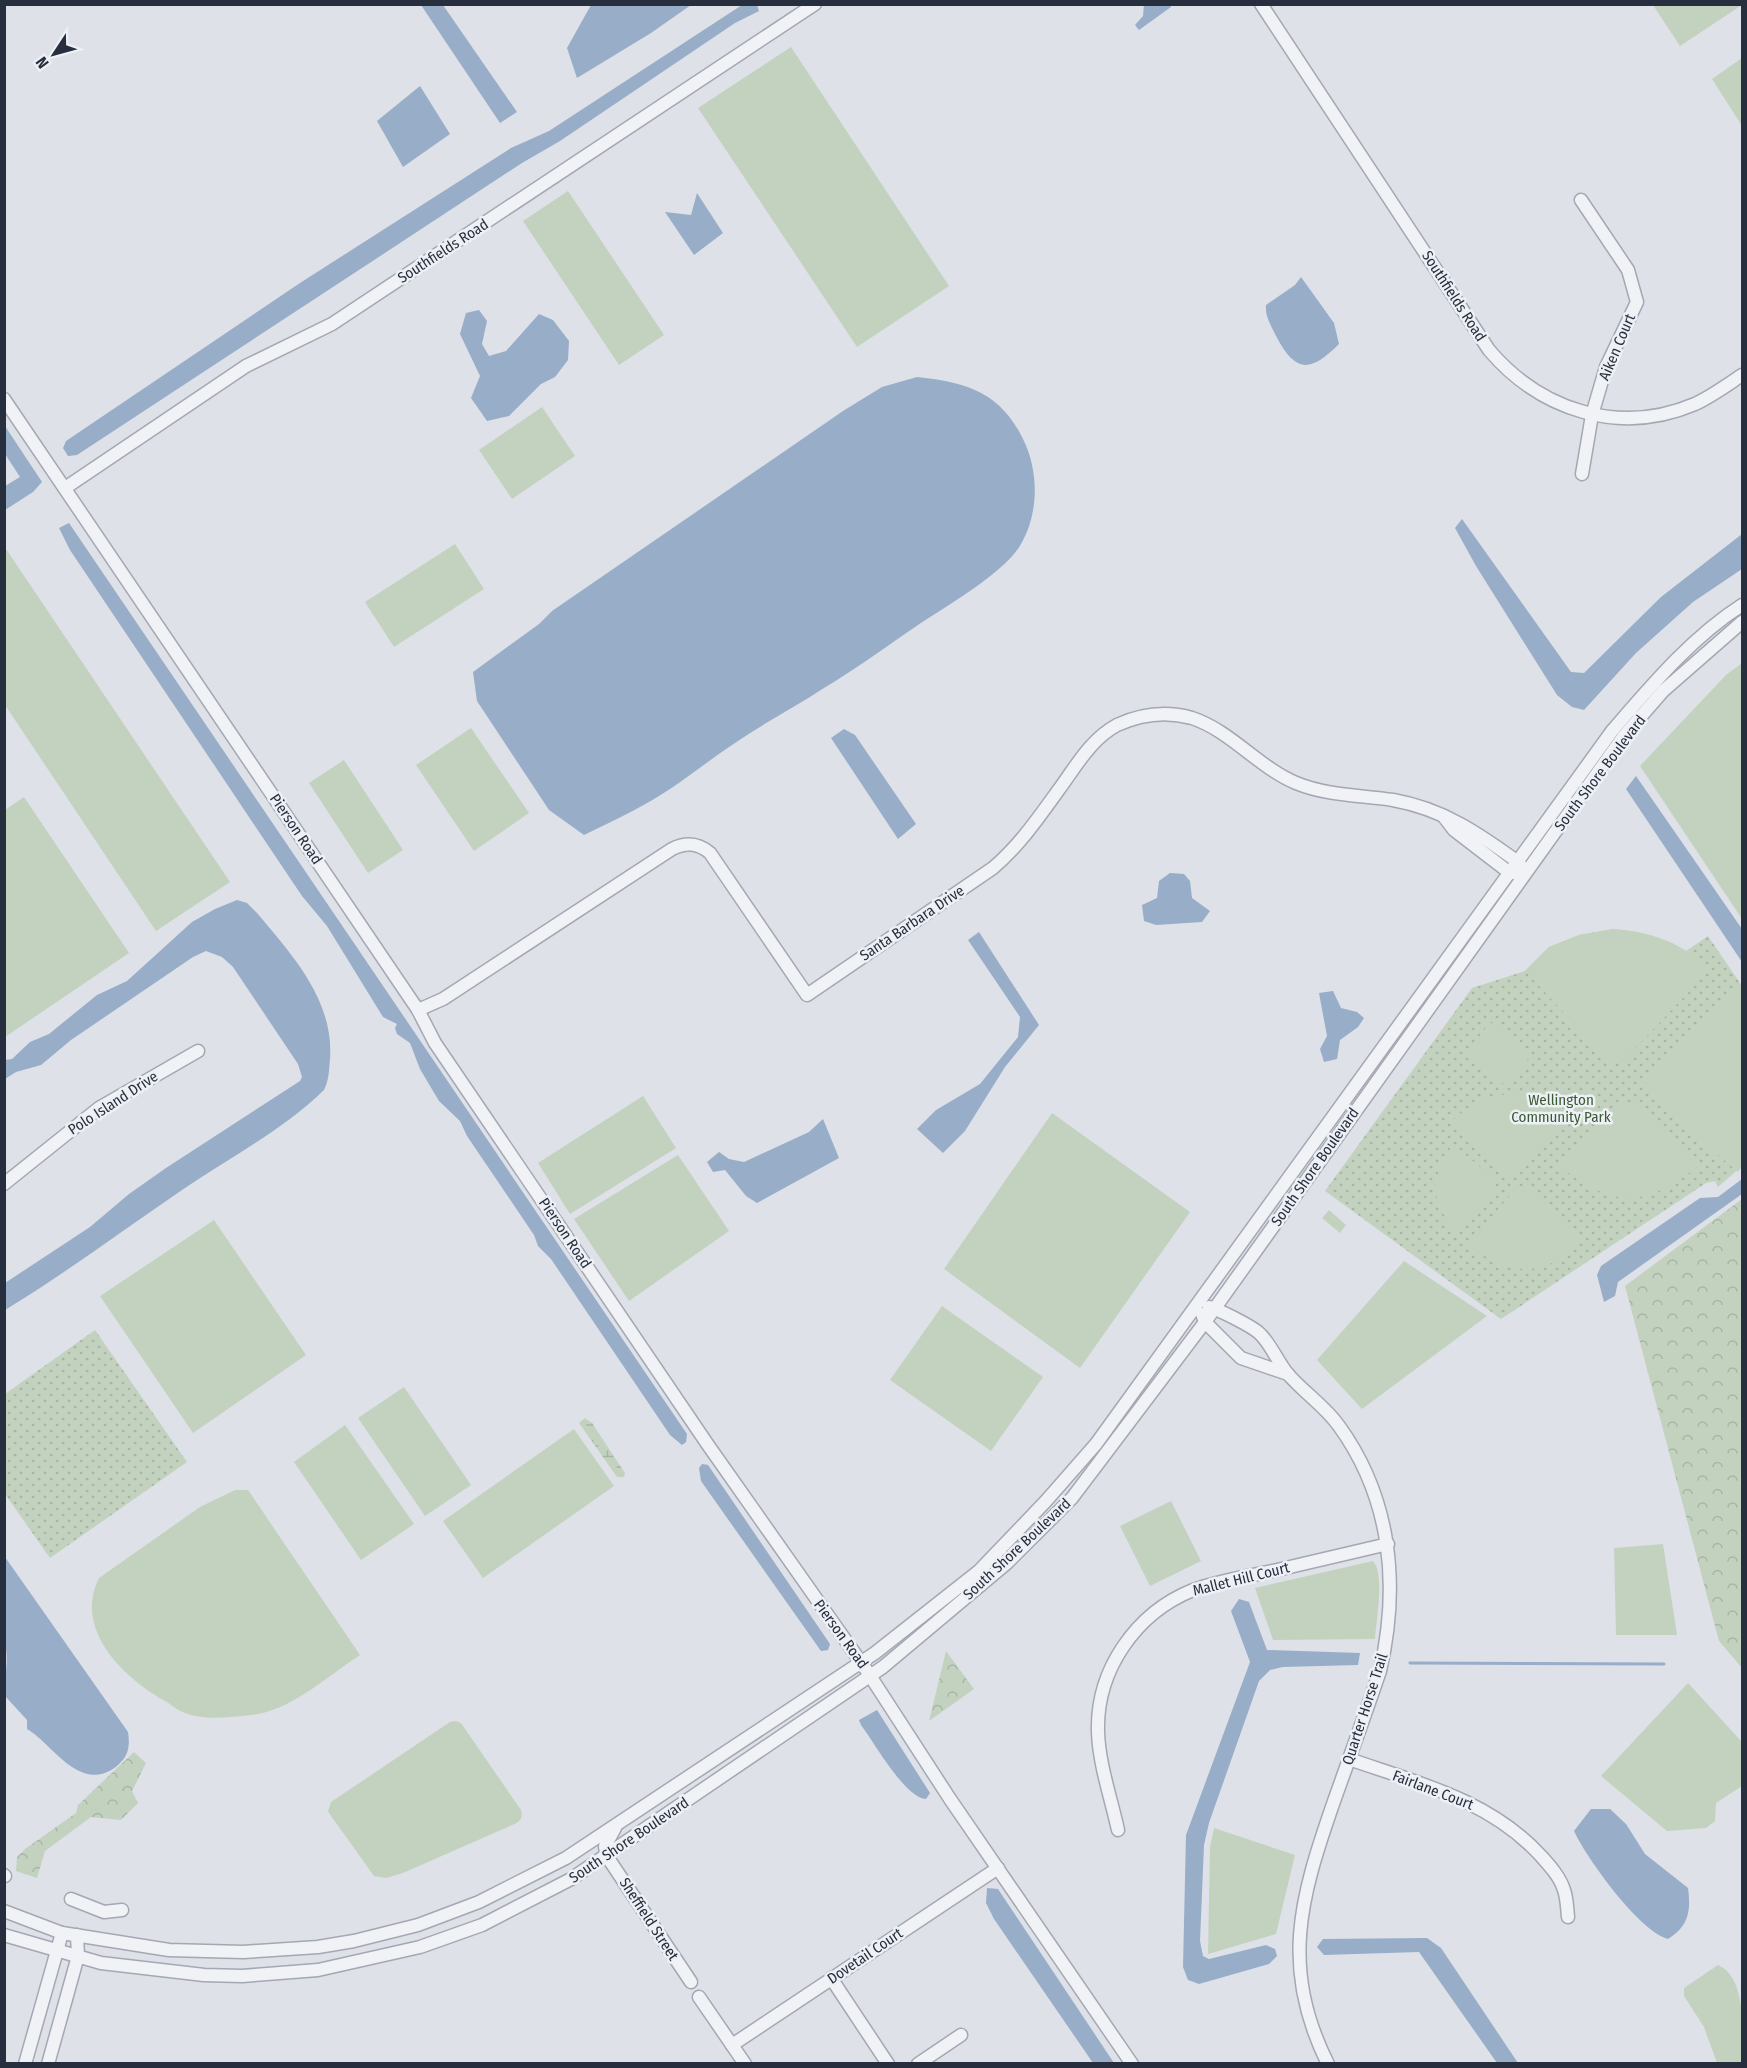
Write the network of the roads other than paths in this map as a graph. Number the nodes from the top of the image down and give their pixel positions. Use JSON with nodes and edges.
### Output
{"nodes":[{"id":1,"x":815,"y":4,"type":"edge"},
{"id":2,"x":1261,"y":4,"type":"edge"},
{"id":3,"x":1581,"y":200,"type":"dead end"},
{"id":4,"x":1743,"y":375,"type":"edge"},
{"id":5,"x":4,"y":399,"type":"edge"},
{"id":6,"x":1592,"y":415,"type":"junction"},
{"id":7,"x":1582,"y":474,"type":"dead end"},
{"id":8,"x":65,"y":488,"type":"junction"},
{"id":9,"x":1743,"y":605,"type":"edge"},
{"id":10,"x":1743,"y":622,"type":"edge"},
{"id":11,"x":1444,"y":817,"type":"junction"},
{"id":12,"x":1518,"y":862,"type":"junction"},
{"id":13,"x":1510,"y":873,"type":"junction"},
{"id":14,"x":1526,"y":873,"type":"junction"},
{"id":15,"x":418,"y":1010,"type":"junction"},
{"id":16,"x":198,"y":1051,"type":"dead end"},
{"id":17,"x":4,"y":1184,"type":"edge"},
{"id":18,"x":1199,"y":1305,"type":"junction"},
{"id":19,"x":1214,"y":1309,"type":"junction"},
{"id":20,"x":1205,"y":1322,"type":"junction"},
{"id":21,"x":1288,"y":1374,"type":"junction"},
{"id":22,"x":1388,"y":1544,"type":"junction"},
{"id":23,"x":861,"y":1662,"type":"junction"},
{"id":24,"x":870,"y":1675,"type":"junction"},
{"id":25,"x":1349,"y":1759,"type":"junction"},
{"id":26,"x":619,"y":1822,"type":"junction"},
{"id":27,"x":1118,"y":1830,"type":"dead end"},
{"id":28,"x":600,"y":1835,"type":"junction"},
{"id":29,"x":606,"y":1856,"type":"junction"},
{"id":30,"x":998,"y":1868,"type":"junction"},
{"id":31,"x":582,"y":1872,"type":"junction"},
{"id":32,"x":71,"y":1899,"type":"dead end"},
{"id":33,"x":122,"y":1910,"type":"dead end"},
{"id":34,"x":4,"y":1911,"type":"edge"},
{"id":35,"x":1568,"y":1917,"type":"dead end"},
{"id":36,"x":62,"y":1933,"type":"junction"},
{"id":37,"x":4,"y":1935,"type":"edge"},
{"id":38,"x":77,"y":1935,"type":"junction"},
{"id":39,"x":55,"y":1950,"type":"junction"},
{"id":40,"x":78,"y":1956,"type":"junction"},
{"id":41,"x":831,"y":1978,"type":"junction"},
{"id":42,"x":691,"y":1982,"type":"dead end"},
{"id":43,"x":699,"y":1996,"type":"dead end"},
{"id":44,"x":961,"y":2035,"type":"dead end"},
{"id":45,"x":732,"y":2045,"type":"junction"},
{"id":46,"x":25,"y":2064,"type":"edge"},
{"id":47,"x":48,"y":2064,"type":"edge"},
{"id":48,"x":745,"y":2064,"type":"edge"},
{"id":49,"x":888,"y":2064,"type":"edge"},
{"id":50,"x":918,"y":2064,"type":"edge"},
{"id":51,"x":1131,"y":2064,"type":"edge"},
{"id":52,"x":1328,"y":2064,"type":"edge"}],
"edges":[{"from":1,"to":8,"type":"street","name":"Southfields Road"},
{"from":2,"to":6,"type":"street","name":"Southfields Road"},
{"from":3,"to":6,"type":"street","name":"Aiken Court"},
{"from":4,"to":6,"type":"street","name":"Southfields Road"},
{"from":5,"to":8,"type":"street","name":"Pierson Road"},
{"from":6,"to":7,"type":"street","name":"Aiken Court"},
{"from":8,"to":15,"type":"street","name":"Pierson Road"},
{"from":9,"to":12,"type":"street","name":"South Shore Boulevard"},
{"from":10,"to":14,"type":"street","name":"South Shore Boulevard"},
{"from":11,"to":12,"type":"street","name":"Santa Barbara Drive"},
{"from":11,"to":13,"type":"street","name":"Santa Barbara Drive"},
{"from":11,"to":15,"type":"street","name":"Santa Barbara Drive"},
{"from":12,"to":13,"type":"street","name":"South Shore Boulevard"},
{"from":12,"to":14,"type":"street","name":"Santa Barbara Drive"},
{"from":13,"to":14,"type":"street"},
{"from":13,"to":18,"type":"street","name":"South Shore Boulevard"},
{"from":14,"to":19,"type":"street","name":"South Shore Boulevard"},
{"from":15,"to":23,"type":"street","name":"Pierson Road"},
{"from":16,"to":17,"type":"street","name":"Polo Island Drive"},
{"from":18,"to":19,"type":"street","name":"Quarter Horse Trail"},
{"from":18,"to":20,"type":"street","name":"Quarter Horse Trail"},
{"from":18,"to":23,"type":"street","name":"South Shore Boulevard"},
{"from":19,"to":20,"type":"street","name":"South Shore Boulevard"},
{"from":19,"to":21,"type":"street","name":"Quarter Horse Trail"},
{"from":20,"to":21,"type":"street","name":"Quarter Horse Trail"},
{"from":20,"to":24,"type":"street","name":"South Shore Boulevard"},
{"from":21,"to":22,"type":"street","name":"Quarter Horse Trail"},
{"from":22,"to":25,"type":"street","name":"Quarter Horse Trail"},
{"from":22,"to":27,"type":"street","name":"Mallet Hill Court"},
{"from":23,"to":24,"type":"street","name":"Pierson Road"},
{"from":23,"to":26,"type":"street","name":"South Shore Boulevard"},
{"from":24,"to":29,"type":"street","name":"South Shore Boulevard"},
{"from":24,"to":30,"type":"street","name":"Pierson Road"},
{"from":25,"to":35,"type":"street","name":"Fairlane Court"},
{"from":25,"to":52,"type":"street","name":"Quarter Horse Trail"},
{"from":26,"to":28,"type":"street","name":"South Shore Boulevard"},
{"from":26,"to":29,"type":"street"},
{"from":28,"to":31,"type":"street"},
{"from":28,"to":38,"type":"street","name":"South Shore Boulevard"},
{"from":29,"to":31,"type":"street","name":"South Shore Boulevard"},
{"from":29,"to":42,"type":"street","name":"Sheffield Street"},
{"from":30,"to":41,"type":"street","name":"Dovetail Court"},
{"from":30,"to":51,"type":"street","name":"Pierson Road"},
{"from":31,"to":40,"type":"street","name":"South Shore Boulevard"},
{"from":32,"to":33,"type":"street"},
{"from":34,"to":36,"type":"street","name":"South Shore Boulevard"},
{"from":36,"to":38,"type":"street","name":"South Shore Boulevard"},
{"from":36,"to":39,"type":"street"},
{"from":37,"to":39,"type":"street","name":"South Shore Boulevard"},
{"from":38,"to":40,"type":"street"},
{"from":39,"to":40,"type":"street","name":"South Shore Boulevard"},
{"from":39,"to":46,"type":"street"},
{"from":40,"to":47,"type":"street"},
{"from":41,"to":45,"type":"street","name":"Dovetail Court"},
{"from":41,"to":49,"type":"street"},
{"from":43,"to":45,"type":"street"},
{"from":44,"to":50,"type":"street"},
{"from":45,"to":48,"type":"street"}]}
